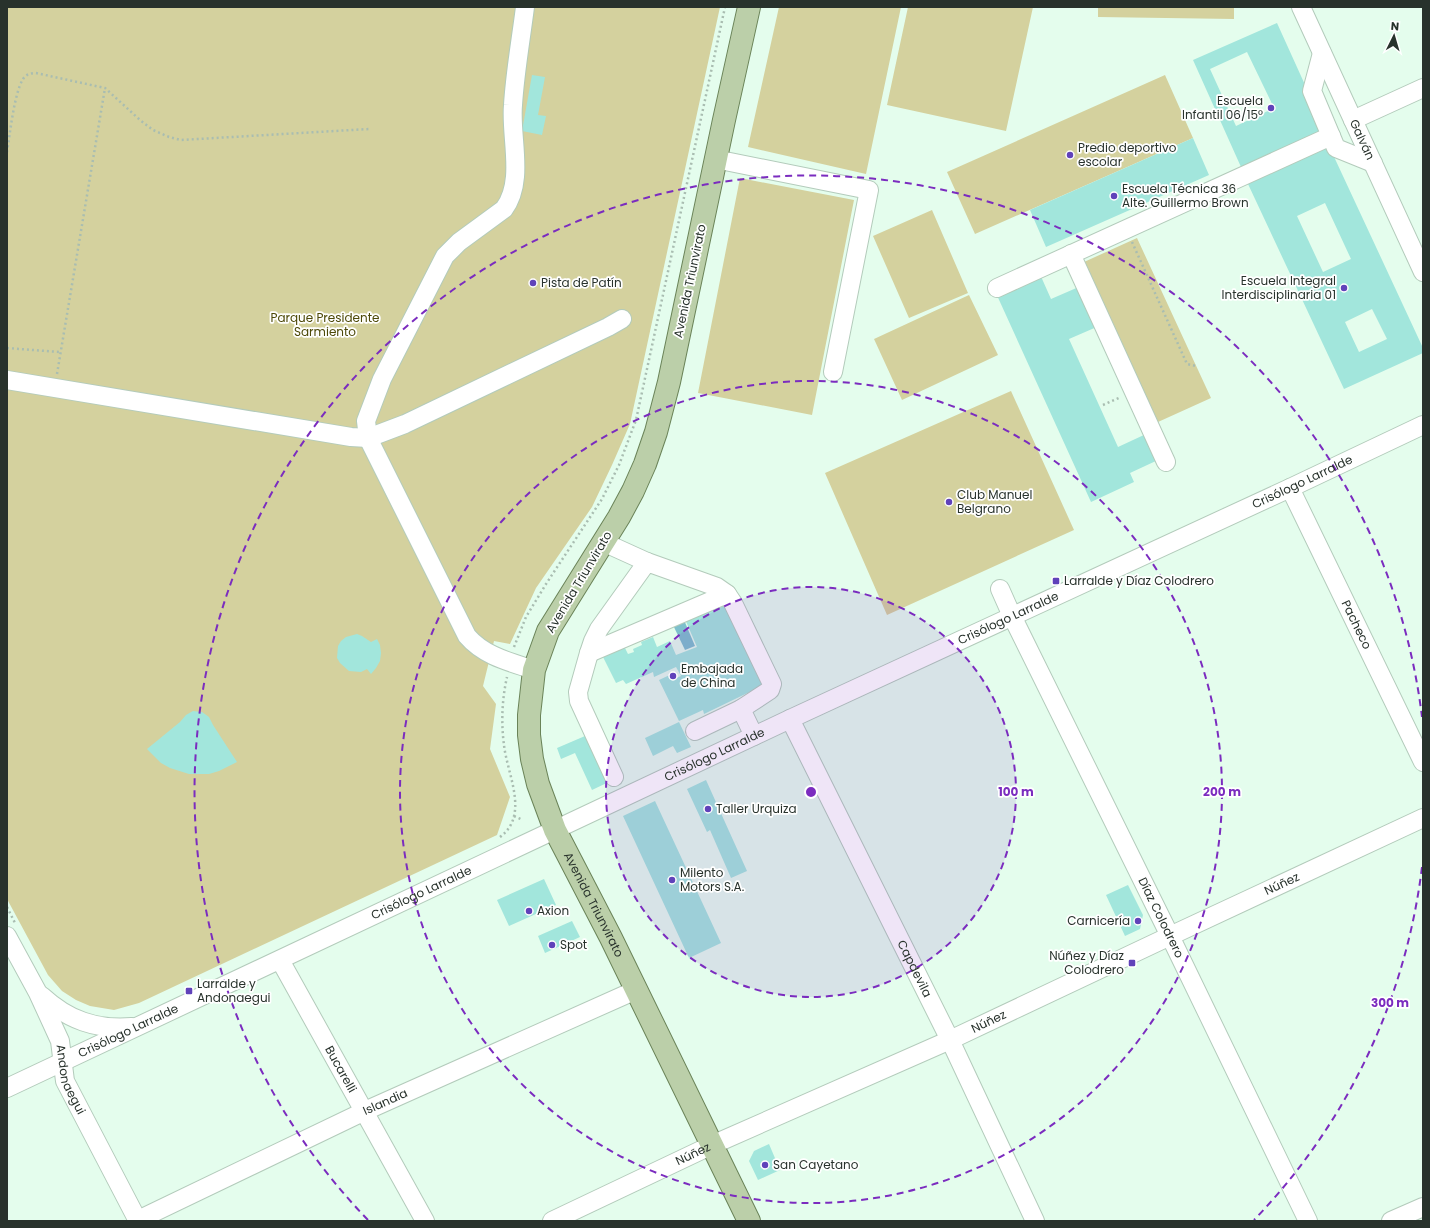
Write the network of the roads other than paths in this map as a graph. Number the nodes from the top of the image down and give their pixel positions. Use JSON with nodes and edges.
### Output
{"nodes":[{"id":1,"x":525,"y":7,"type":"edge"},
{"id":2,"x":749,"y":7,"type":"edge"},
{"id":3,"x":1301,"y":7,"type":"edge"},
{"id":4,"x":1322,"y":53,"type":"junction"},
{"id":5,"x":1423,"y":88,"type":"edge"},
{"id":6,"x":1353,"y":120,"type":"junction"},
{"id":7,"x":1331,"y":136,"type":"junction"},
{"id":8,"x":715,"y":159,"type":"junction"},
{"id":9,"x":1373,"y":163,"type":"junction"},
{"id":10,"x":1071,"y":254,"type":"junction"},
{"id":11,"x":1421,"y":260,"type":"edge"},
{"id":12,"x":997,"y":288,"type":"dead end"},
{"id":13,"x":622,"y":319,"type":"dead end"},
{"id":14,"x":833,"y":372,"type":"dead end"},
{"id":15,"x":7,"y":380,"type":"edge"},
{"id":16,"x":1423,"y":425,"type":"edge"},
{"id":17,"x":368,"y":438,"type":"junction"},
{"id":18,"x":1166,"y":462,"type":"dead end"},
{"id":19,"x":1290,"y":488,"type":"junction"},
{"id":20,"x":603,"y":542,"type":"junction"},
{"id":21,"x":647,"y":562,"type":"junction"},
{"id":22,"x":1000,"y":589,"type":"dead end"},
{"id":23,"x":727,"y":594,"type":"junction"},
{"id":24,"x":1012,"y":616,"type":"junction"},
{"id":25,"x":588,"y":653,"type":"junction"},
{"id":26,"x":534,"y":670,"type":"junction"},
{"id":27,"x":741,"y":709,"type":"junction"},
{"id":28,"x":790,"y":719,"type":"junction"},
{"id":29,"x":695,"y":731,"type":"dead end"},
{"id":30,"x":754,"y":736,"type":"junction"},
{"id":31,"x":1423,"y":762,"type":"edge"},
{"id":32,"x":614,"y":777,"type":"dead end"},
{"id":33,"x":1423,"y":818,"type":"edge"},
{"id":34,"x":555,"y":830,"type":"junction"},
{"id":35,"x":7,"y":936,"type":"edge"},
{"id":36,"x":1170,"y":936,"type":"junction"},
{"id":37,"x":280,"y":960,"type":"junction"},
{"id":38,"x":636,"y":990,"type":"junction"},
{"id":39,"x":38,"y":993,"type":"junction"},
{"id":40,"x":137,"y":1027,"type":"junction"},
{"id":41,"x":950,"y":1040,"type":"junction"},
{"id":42,"x":62,"y":1062,"type":"junction"},
{"id":43,"x":7,"y":1088,"type":"edge"},
{"id":44,"x":365,"y":1111,"type":"junction"},
{"id":45,"x":712,"y":1145,"type":"junction"},
{"id":46,"x":1423,"y":1207,"type":"edge"},
{"id":47,"x":138,"y":1221,"type":"edge"},
{"id":48,"x":425,"y":1221,"type":"edge"},
{"id":49,"x":552,"y":1221,"type":"edge"},
{"id":50,"x":749,"y":1221,"type":"edge"},
{"id":51,"x":1035,"y":1221,"type":"edge"},
{"id":52,"x":1308,"y":1221,"type":"edge"},
{"id":53,"x":1391,"y":1221,"type":"edge"}],
"edges":[{"from":1,"to":17,"type":"street"},
{"from":2,"to":8,"type":"main road","name":"Avenida Triunvirato"},
{"from":3,"to":4,"type":"street","name":"Galván"},
{"from":4,"to":6,"type":"street","name":"Galván"},
{"from":4,"to":7,"type":"street"},
{"from":5,"to":6,"type":"street"},
{"from":6,"to":9,"type":"street","name":"Galván"},
{"from":7,"to":9,"type":"street"},
{"from":7,"to":10,"type":"street"},
{"from":8,"to":14,"type":"street"},
{"from":8,"to":20,"type":"main road","name":"Avenida Triunvirato"},
{"from":9,"to":11,"type":"street","name":"Galván"},
{"from":10,"to":12,"type":"street"},
{"from":10,"to":18,"type":"street"},
{"from":13,"to":17,"type":"street"},
{"from":15,"to":17,"type":"street"},
{"from":16,"to":19,"type":"street","name":"Crisólogo Larralde"},
{"from":17,"to":26,"type":"street"},
{"from":19,"to":24,"type":"street","name":"Crisólogo Larralde"},
{"from":19,"to":31,"type":"street","name":"Pacheco"},
{"from":20,"to":21,"type":"street"},
{"from":20,"to":26,"type":"main road","name":"Avenida Triunvirato"},
{"from":21,"to":23,"type":"street"},
{"from":21,"to":25,"type":"street"},
{"from":22,"to":24,"type":"street","name":"Díaz Colodrero"},
{"from":23,"to":25,"type":"street"},
{"from":23,"to":27,"type":"street"},
{"from":24,"to":28,"type":"street","name":"Crisólogo Larralde"},
{"from":24,"to":36,"type":"street","name":"Díaz Colodrero"},
{"from":25,"to":32,"type":"street"},
{"from":26,"to":34,"type":"main road","name":"Avenida Triunvirato"},
{"from":27,"to":29,"type":"street"},
{"from":27,"to":30,"type":"street"},
{"from":28,"to":30,"type":"street","name":"Crisólogo Larralde"},
{"from":28,"to":41,"type":"street","name":"Capdevila"},
{"from":30,"to":34,"type":"street","name":"Crisólogo Larralde"},
{"from":33,"to":36,"type":"street","name":"Núñez"},
{"from":34,"to":37,"type":"street","name":"Crisólogo Larralde"},
{"from":34,"to":38,"type":"main road","name":"Avenida Triunvirato"},
{"from":35,"to":39,"type":"street","name":"Andonaegui"},
{"from":36,"to":41,"type":"street","name":"Núñez"},
{"from":36,"to":52,"type":"street","name":"Díaz Colodrero"},
{"from":37,"to":40,"type":"street","name":"Crisólogo Larralde"},
{"from":37,"to":44,"type":"street","name":"Bucarelli"},
{"from":38,"to":44,"type":"street","name":"Islandia"},
{"from":38,"to":45,"type":"main road","name":"Avenida Triunvirato"},
{"from":39,"to":40,"type":"street"},
{"from":39,"to":42,"type":"street","name":"Andonaegui"},
{"from":40,"to":42,"type":"street","name":"Crisólogo Larralde"},
{"from":41,"to":45,"type":"street","name":"Núñez"},
{"from":41,"to":51,"type":"street","name":"Capdevila"},
{"from":42,"to":43,"type":"street","name":"Crisólogo Larralde"},
{"from":42,"to":47,"type":"street","name":"Andonaegui"},
{"from":44,"to":47,"type":"street","name":"Islandia"},
{"from":44,"to":48,"type":"street","name":"Bucarelli"},
{"from":45,"to":49,"type":"street","name":"Núñez"},
{"from":45,"to":50,"type":"main road","name":"Avenida Triunvirato"},
{"from":46,"to":53,"type":"street"}]}
